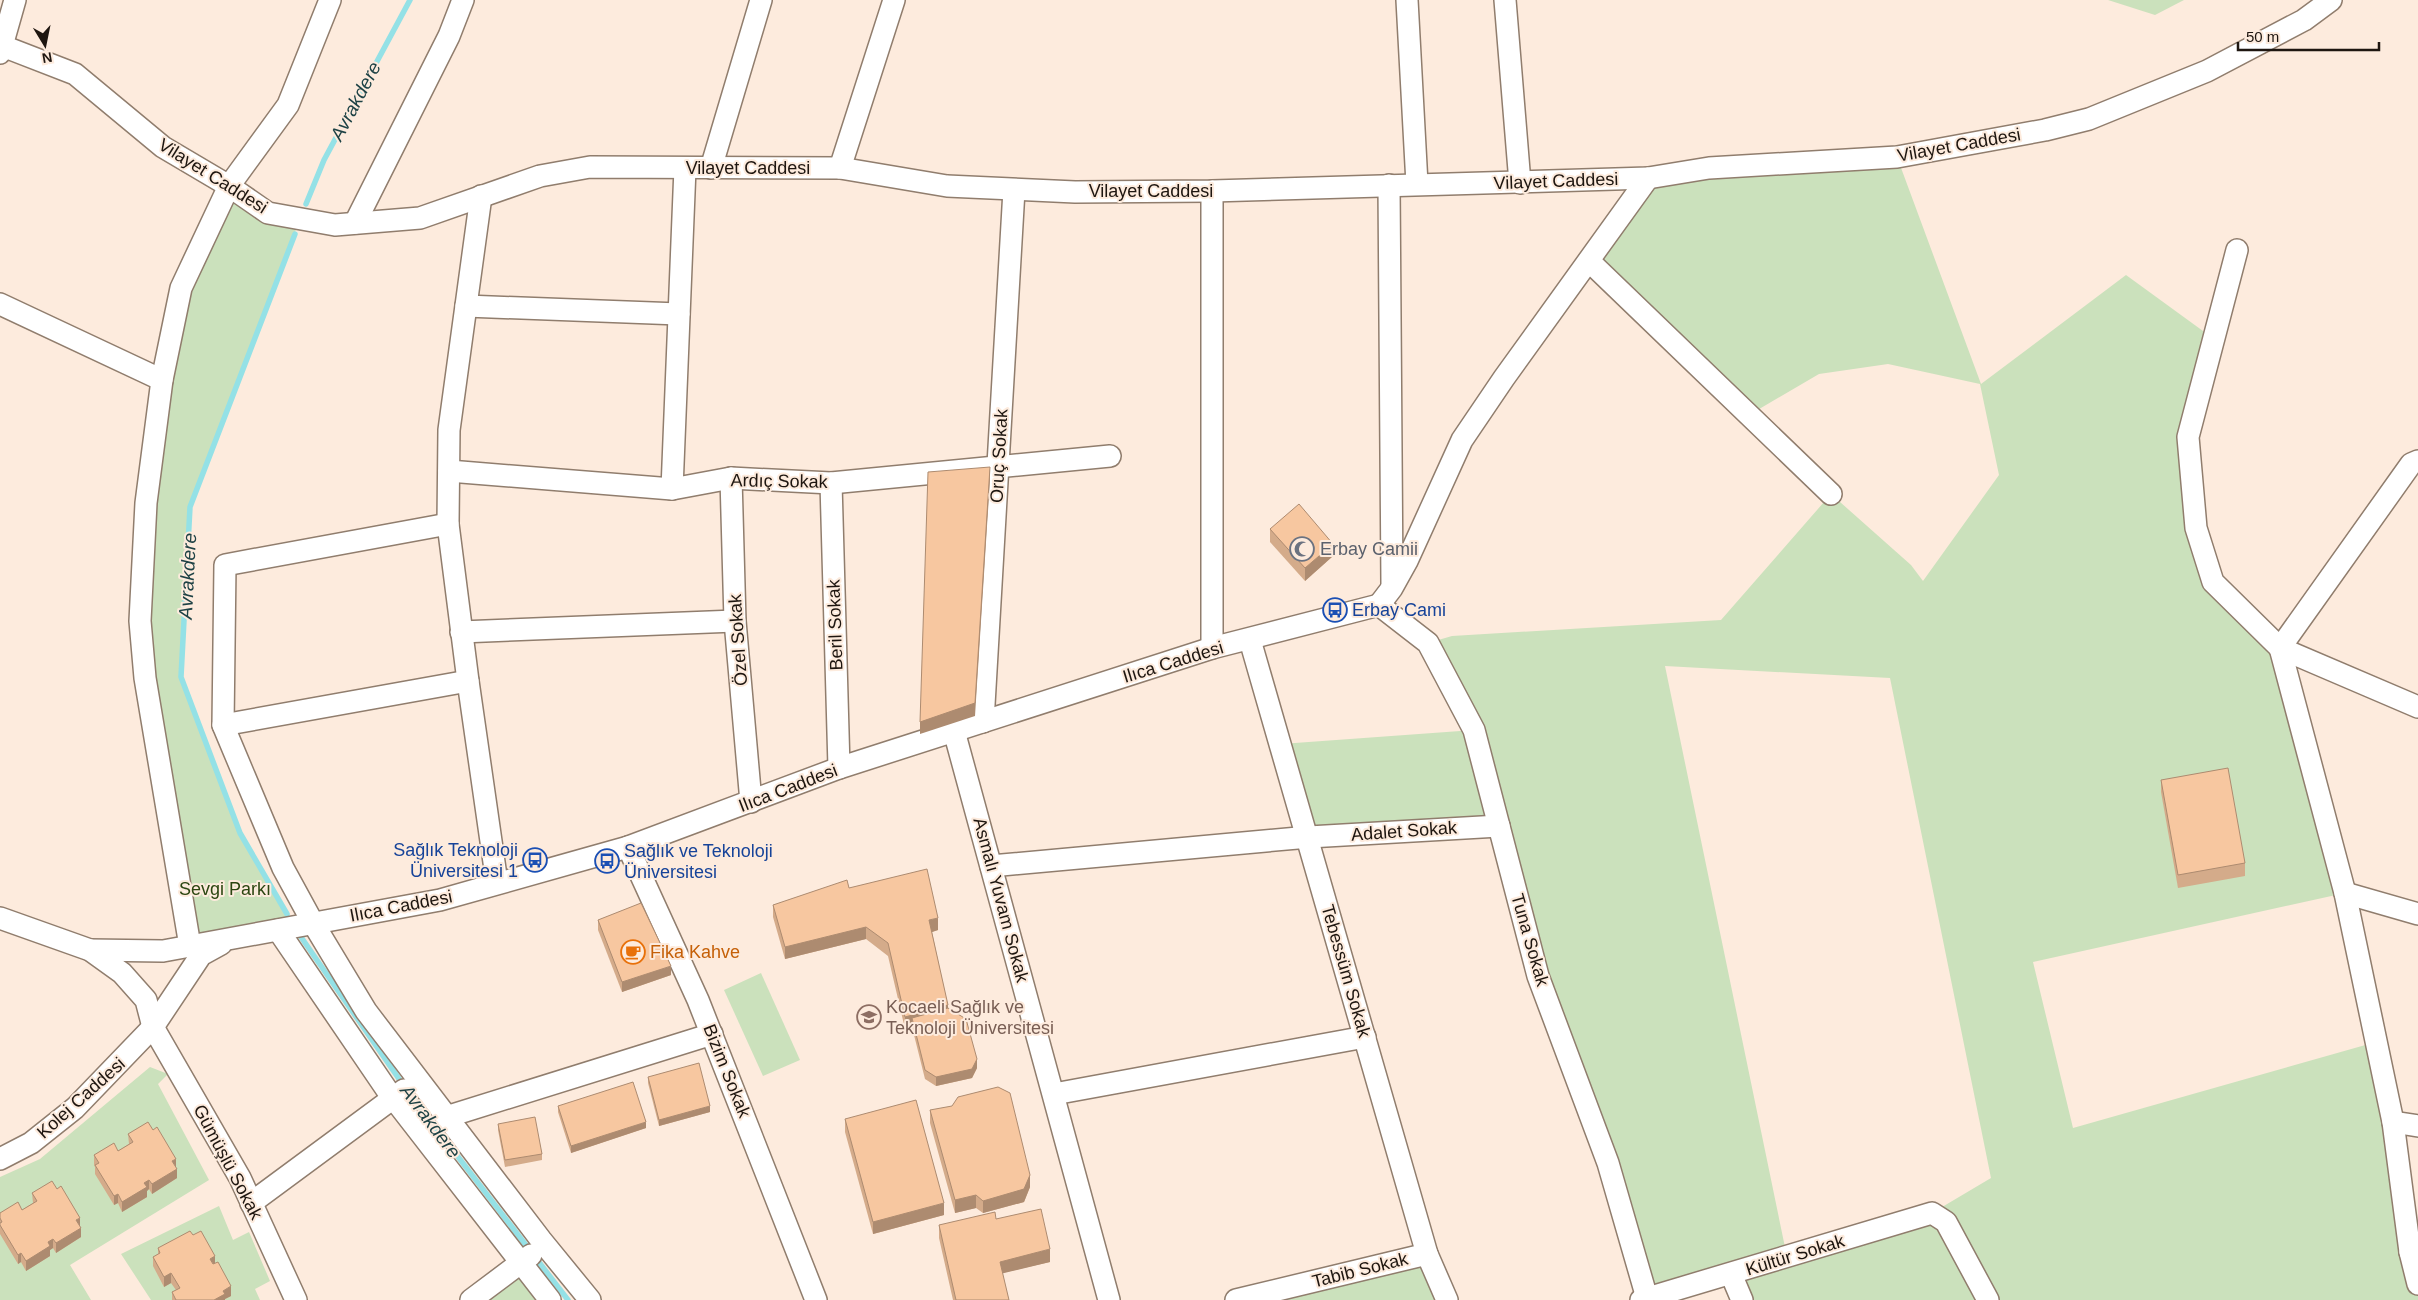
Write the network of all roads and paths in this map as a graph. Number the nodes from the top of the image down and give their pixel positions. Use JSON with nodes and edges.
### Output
{"nodes":[{"id":1,"x":15,"y":0,"type":"edge"},
{"id":2,"x":330,"y":0,"type":"edge"},
{"id":3,"x":463,"y":0,"type":"edge"},
{"id":4,"x":761,"y":0,"type":"edge"},
{"id":5,"x":894,"y":0,"type":"edge"},
{"id":6,"x":1407,"y":0,"type":"edge"},
{"id":7,"x":1505,"y":0,"type":"edge"},
{"id":8,"x":2330,"y":0,"type":"edge"},
{"id":9,"x":1,"y":48,"type":"edge"},
{"id":10,"x":685,"y":168,"type":"junction"},
{"id":11,"x":711,"y":168,"type":"junction"},
{"id":12,"x":840,"y":168,"type":"junction"},
{"id":13,"x":1648,"y":178,"type":"junction"},
{"id":14,"x":1520,"y":183,"type":"junction"},
{"id":15,"x":1416,"y":184,"type":"junction"},
{"id":16,"x":1389,"y":185,"type":"junction"},
{"id":17,"x":229,"y":186,"type":"junction"},
{"id":18,"x":1014,"y":190,"type":"junction"},
{"id":19,"x":1212,"y":191,"type":"junction"},
{"id":20,"x":481,"y":196,"type":"junction"},
{"id":21,"x":355,"y":223,"type":"junction"},
{"id":22,"x":2237,"y":250,"type":"dead end"},
{"id":23,"x":1589,"y":261,"type":"junction"},
{"id":24,"x":0,"y":304,"type":"edge"},
{"id":25,"x":466,"y":306,"type":"junction"},
{"id":26,"x":679,"y":314,"type":"junction"},
{"id":27,"x":162,"y":380,"type":"junction"},
{"id":28,"x":1110,"y":456,"type":"dead end"},
{"id":29,"x":2418,"y":460,"type":"edge"},
{"id":30,"x":999,"y":467,"type":"junction"},
{"id":31,"x":449,"y":471,"type":"junction"},
{"id":32,"x":731,"y":478,"type":"junction"},
{"id":33,"x":831,"y":483,"type":"junction"},
{"id":34,"x":672,"y":489,"type":"junction"},
{"id":35,"x":1831,"y":494,"type":"dead end"},
{"id":36,"x":448,"y":524,"type":"junction"},
{"id":37,"x":1392,"y":588,"type":"junction"},
{"id":38,"x":1379,"y":605,"type":"junction"},
{"id":39,"x":735,"y":621,"type":"junction"},
{"id":40,"x":461,"y":632,"type":"junction"},
{"id":41,"x":1250,"y":640,"type":"junction"},
{"id":42,"x":1212,"y":648,"type":"junction"},
{"id":43,"x":2280,"y":648,"type":"junction"},
{"id":44,"x":468,"y":681,"type":"junction"},
{"id":45,"x":2418,"y":707,"type":"edge"},
{"id":46,"x":983,"y":722,"type":"junction"},
{"id":47,"x":222,"y":724,"type":"junction"},
{"id":48,"x":954,"y":732,"type":"junction"},
{"id":49,"x":839,"y":768,"type":"junction"},
{"id":50,"x":751,"y":802,"type":"junction"},
{"id":51,"x":1499,"y":826,"type":"junction"},
{"id":52,"x":1309,"y":838,"type":"junction"},
{"id":53,"x":628,"y":847,"type":"junction"},
{"id":54,"x":991,"y":866,"type":"junction"},
{"id":55,"x":497,"y":883,"type":"junction"},
{"id":56,"x":2345,"y":893,"type":"junction"},
{"id":57,"x":2418,"y":914,"type":"edge"},
{"id":58,"x":0,"y":918,"type":"edge"},
{"id":59,"x":313,"y":923,"type":"junction"},
{"id":60,"x":278,"y":930,"type":"junction"},
{"id":61,"x":230,"y":939,"type":"junction"},
{"id":62,"x":190,"y":946,"type":"junction"},
{"id":63,"x":90,"y":950,"type":"junction"},
{"id":64,"x":154,"y":1027,"type":"junction"},
{"id":65,"x":712,"y":1034,"type":"junction"},
{"id":66,"x":1365,"y":1037,"type":"junction"},
{"id":67,"x":418,"y":1080,"type":"junction"},
{"id":68,"x":1054,"y":1094,"type":"junction"},
{"id":69,"x":393,"y":1098,"type":"junction"},
{"id":70,"x":446,"y":1117,"type":"junction"},
{"id":71,"x":2393,"y":1122,"type":"junction"},
{"id":72,"x":2418,"y":1126,"type":"edge"},
{"id":73,"x":0,"y":1159,"type":"edge"},
{"id":74,"x":251,"y":1203,"type":"junction"},
{"id":75,"x":545,"y":1245,"type":"junction"},
{"id":76,"x":2414,"y":1252,"type":"edge"},
{"id":77,"x":1427,"y":1254,"type":"junction"},
{"id":78,"x":521,"y":1263,"type":"junction"},
{"id":79,"x":1731,"y":1274,"type":"junction"},
{"id":80,"x":2418,"y":1284,"type":"edge"},
{"id":81,"x":1644,"y":1299,"type":"edge"},
{"id":82,"x":296,"y":1300,"type":"edge"},
{"id":83,"x":471,"y":1300,"type":"edge"},
{"id":84,"x":550,"y":1300,"type":"edge"},
{"id":85,"x":590,"y":1300,"type":"edge"},
{"id":86,"x":816,"y":1300,"type":"edge"},
{"id":87,"x":1109,"y":1300,"type":"edge"},
{"id":88,"x":1236,"y":1300,"type":"edge"},
{"id":89,"x":1448,"y":1300,"type":"edge"},
{"id":90,"x":1742,"y":1300,"type":"edge"},
{"id":91,"x":1988,"y":1300,"type":"edge"}],
"edges":[{"from":1,"to":9,"type":"street"},
{"from":2,"to":17,"type":"street"},
{"from":3,"to":21,"type":"street"},
{"from":4,"to":11,"type":"street"},
{"from":5,"to":12,"type":"street"},
{"from":6,"to":15,"type":"street"},
{"from":7,"to":14,"type":"street"},
{"from":8,"to":13,"type":"street","name":"Vilayet Caddesi"},
{"from":9,"to":17,"type":"street","name":"Vilayet Caddesi"},
{"from":10,"to":11,"type":"street","name":"Vilayet Caddesi"},
{"from":10,"to":20,"type":"street","name":"Vilayet Caddesi"},
{"from":10,"to":26,"type":"street"},
{"from":11,"to":12,"type":"street","name":"Vilayet Caddesi"},
{"from":12,"to":18,"type":"street","name":"Vilayet Caddesi"},
{"from":13,"to":14,"type":"street","name":"Vilayet Caddesi"},
{"from":13,"to":23,"type":"street"},
{"from":14,"to":15,"type":"street","name":"Vilayet Caddesi"},
{"from":15,"to":16,"type":"street","name":"Vilayet Caddesi"},
{"from":16,"to":19,"type":"street","name":"Vilayet Caddesi"},
{"from":16,"to":37,"type":"street"},
{"from":17,"to":21,"type":"street","name":"Vilayet Caddesi"},
{"from":17,"to":27,"type":"street"},
{"from":18,"to":19,"type":"street","name":"Vilayet Caddesi"},
{"from":18,"to":30,"type":"street","name":"Oruç Sokak"},
{"from":19,"to":42,"type":"street"},
{"from":20,"to":21,"type":"street","name":"Vilayet Caddesi"},
{"from":20,"to":25,"type":"street"},
{"from":22,"to":43,"type":"street"},
{"from":23,"to":35,"type":"street"},
{"from":23,"to":37,"type":"street"},
{"from":24,"to":27,"type":"street"},
{"from":25,"to":26,"type":"street"},
{"from":25,"to":31,"type":"street"},
{"from":26,"to":34,"type":"street"},
{"from":27,"to":62,"type":"street"},
{"from":28,"to":30,"type":"street","name":"Ardıç Sokak"},
{"from":29,"to":43,"type":"street"},
{"from":30,"to":33,"type":"street","name":"Ardıç Sokak"},
{"from":30,"to":46,"type":"street","name":"Oruç Sokak"},
{"from":31,"to":34,"type":"street","name":"Ardıç Sokak"},
{"from":31,"to":36,"type":"street"},
{"from":32,"to":33,"type":"street","name":"Ardıç Sokak"},
{"from":32,"to":34,"type":"street","name":"Ardıç Sokak"},
{"from":32,"to":39,"type":"street","name":"Özel Sokak"},
{"from":33,"to":49,"type":"street","name":"Beril Sokak"},
{"from":36,"to":40,"type":"street"},
{"from":36,"to":47,"type":"street"},
{"from":37,"to":38,"type":"street"},
{"from":38,"to":41,"type":"street","name":"Ilıca Caddesi"},
{"from":38,"to":51,"type":"street","name":"Tuna Sokak"},
{"from":39,"to":40,"type":"street"},
{"from":39,"to":50,"type":"street","name":"Özel Sokak"},
{"from":40,"to":44,"type":"street"},
{"from":41,"to":42,"type":"street","name":"Ilıca Caddesi"},
{"from":41,"to":52,"type":"street","name":"Tebessüm Sokak"},
{"from":42,"to":46,"type":"street","name":"Ilıca Caddesi"},
{"from":43,"to":45,"type":"street"},
{"from":43,"to":56,"type":"street"},
{"from":44,"to":47,"type":"street"},
{"from":44,"to":55,"type":"street"},
{"from":46,"to":48,"type":"street","name":"Ilıca Caddesi"},
{"from":47,"to":59,"type":"street"},
{"from":48,"to":49,"type":"street","name":"Ilıca Caddesi"},
{"from":48,"to":54,"type":"street","name":"Asmalı Yuvam Sokak"},
{"from":49,"to":50,"type":"street","name":"Ilıca Caddesi"},
{"from":50,"to":53,"type":"street","name":"Ilıca Caddesi"},
{"from":51,"to":52,"type":"street","name":"Adalet Sokak"},
{"from":51,"to":81,"type":"street","name":"Tuna Sokak"},
{"from":52,"to":54,"type":"street","name":"Adalet Sokak"},
{"from":52,"to":66,"type":"street","name":"Tebessüm Sokak"},
{"from":53,"to":55,"type":"street","name":"Ilıca Caddesi"},
{"from":53,"to":65,"type":"street","name":"Bizim Sokak"},
{"from":54,"to":68,"type":"street","name":"Asmalı Yuvam Sokak"},
{"from":55,"to":59,"type":"street","name":"Ilıca Caddesi"},
{"from":56,"to":57,"type":"street"},
{"from":56,"to":71,"type":"street"},
{"from":58,"to":63,"type":"street"},
{"from":59,"to":60,"type":"street","name":"Ilıca Caddesi"},
{"from":59,"to":67,"type":"street"},
{"from":60,"to":61,"type":"street","name":"Ilıca Caddesi"},
{"from":60,"to":69,"type":"street"},
{"from":61,"to":62,"type":"street","name":"Ilıca Caddesi"},
{"from":61,"to":64,"type":"street","name":"Kolej Caddesi"},
{"from":62,"to":63,"type":"street","name":"Ilıca Caddesi"},
{"from":63,"to":64,"type":"street","name":"Gümüşlü Sokak"},
{"from":64,"to":73,"type":"street","name":"Kolej Caddesi"},
{"from":64,"to":74,"type":"street","name":"Gümüşlü Sokak"},
{"from":65,"to":70,"type":"street"},
{"from":65,"to":86,"type":"street","name":"Bizim Sokak"},
{"from":66,"to":68,"type":"street"},
{"from":66,"to":77,"type":"street","name":"Tebessüm Sokak"},
{"from":67,"to":69,"type":"street"},
{"from":67,"to":70,"type":"street"},
{"from":68,"to":87,"type":"street","name":"Asmalı Yuvam Sokak"},
{"from":69,"to":74,"type":"street"},
{"from":69,"to":78,"type":"street"},
{"from":70,"to":75,"type":"street"},
{"from":71,"to":72,"type":"street"},
{"from":71,"to":76,"type":"street"},
{"from":74,"to":82,"type":"street","name":"Gümüşlü Sokak"},
{"from":75,"to":78,"type":"street"},
{"from":75,"to":85,"type":"street"},
{"from":76,"to":80,"type":"street"},
{"from":77,"to":88,"type":"street","name":"Tabib Sokak"},
{"from":77,"to":89,"type":"street","name":"Tebessüm Sokak"},
{"from":78,"to":83,"type":"street"},
{"from":78,"to":84,"type":"street"},
{"from":79,"to":81,"type":"street","name":"Kültür Sokak"},
{"from":79,"to":90,"type":"street"},
{"from":79,"to":91,"type":"street","name":"Kültür Sokak"}]}
